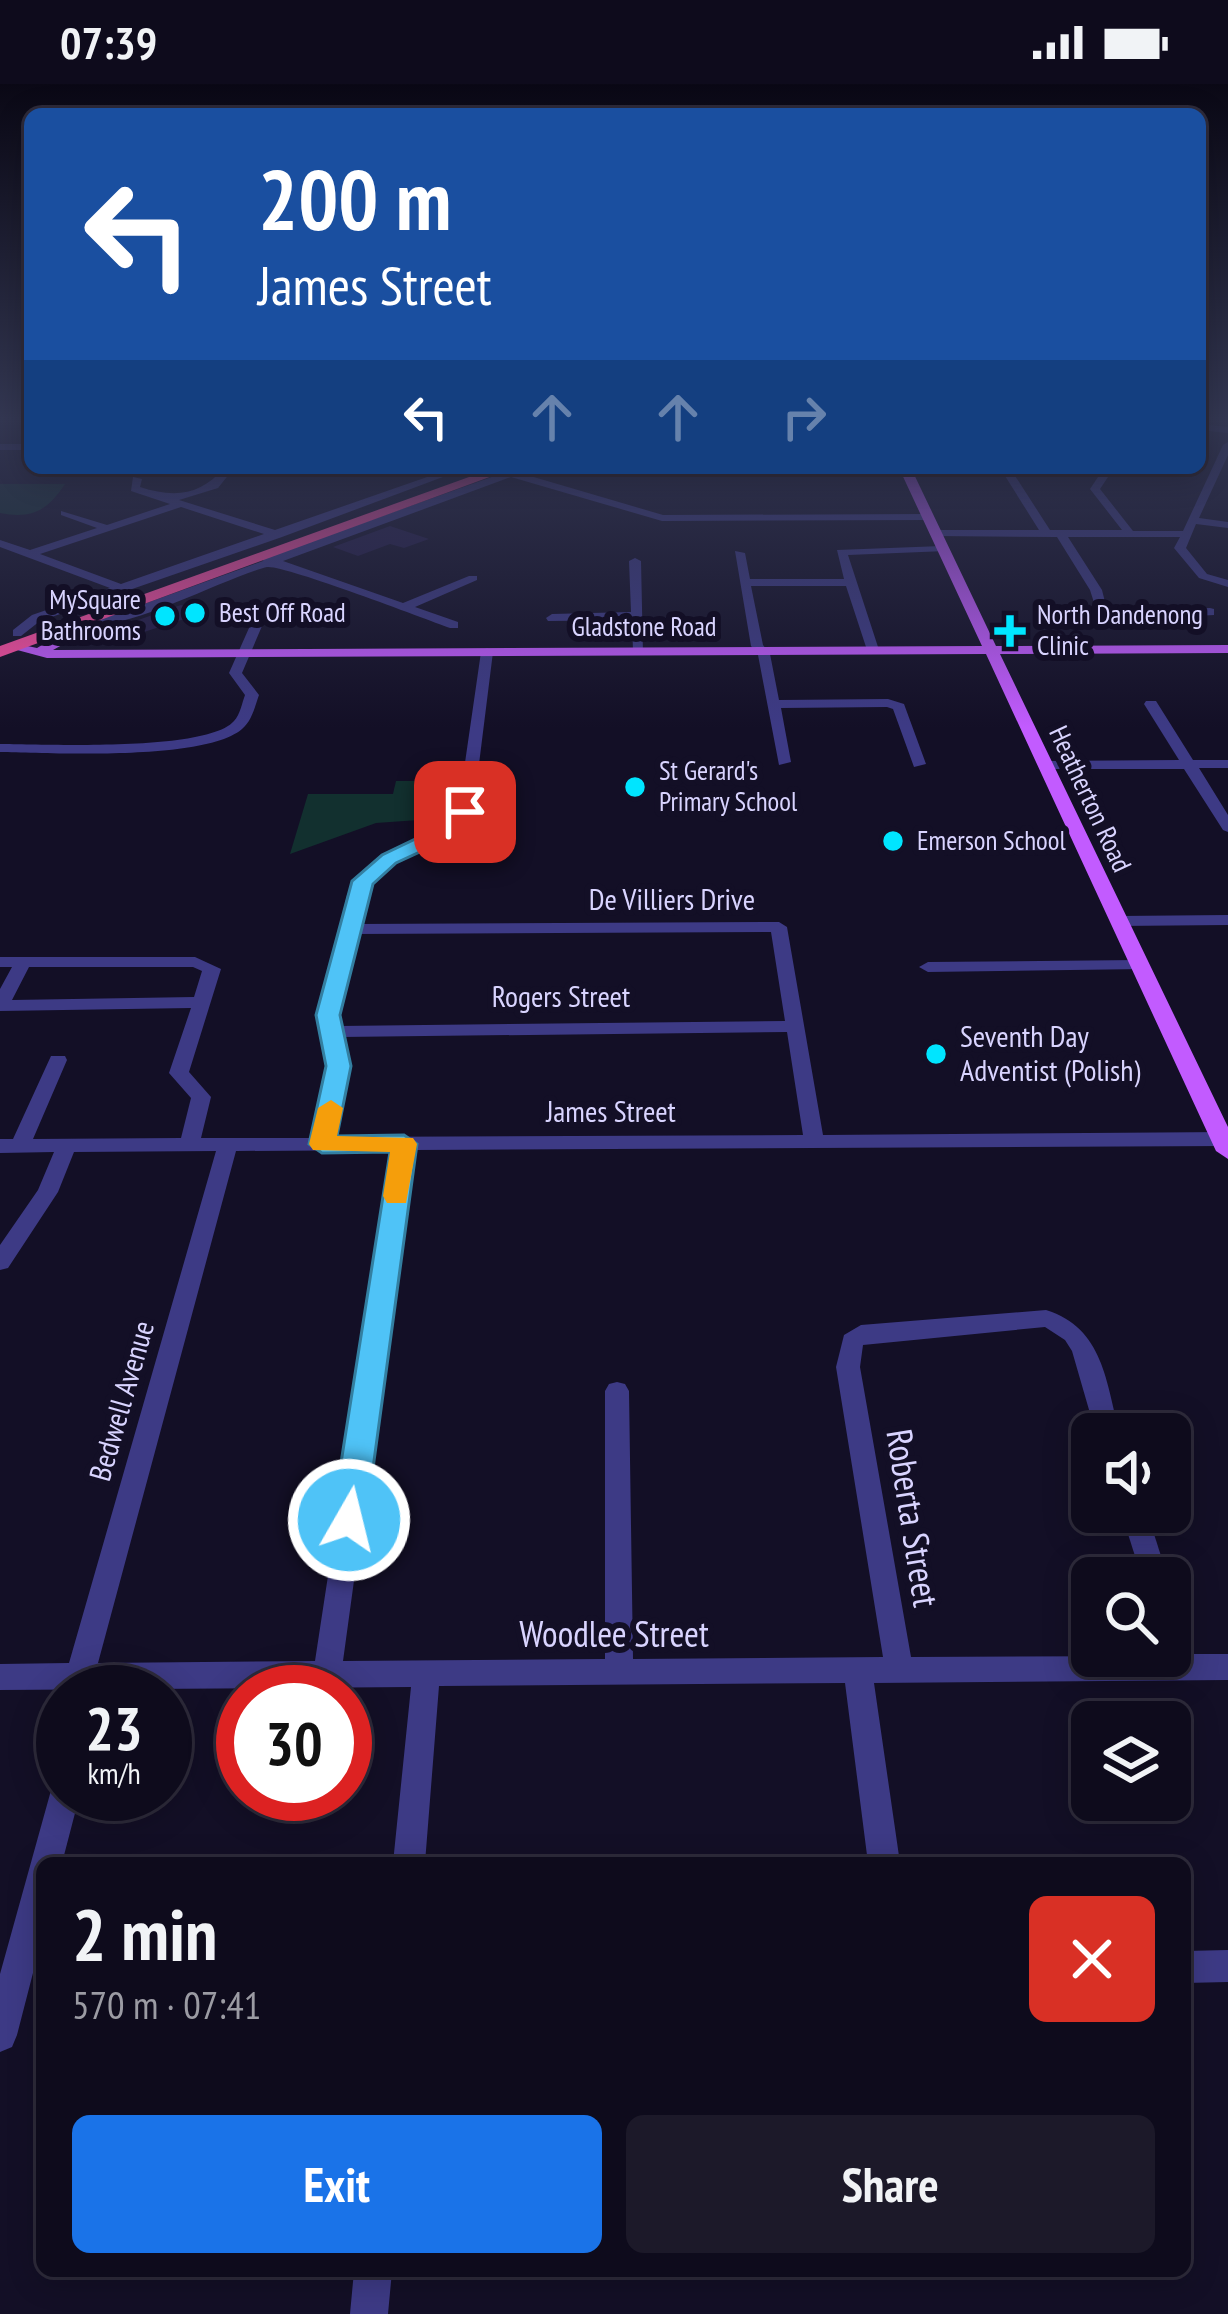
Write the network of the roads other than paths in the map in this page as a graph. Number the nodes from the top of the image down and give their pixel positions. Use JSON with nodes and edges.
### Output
{"nodes":[{"id":1,"x":84,"y":520,"type":"edge"},
{"id":2,"x":127,"y":520,"type":"edge"},
{"id":3,"x":233,"y":520,"type":"edge"},
{"id":4,"x":326,"y":520,"type":"edge"},
{"id":5,"x":370,"y":520,"type":"edge"},
{"id":6,"x":929,"y":520,"type":"edge"},
{"id":7,"x":1044,"y":520,"type":"edge"},
{"id":8,"x":1120,"y":520,"type":"edge"},
{"id":9,"x":1194,"y":521,"type":"joint"},
{"id":10,"x":1228,"y":525,"type":"edge"},
{"id":11,"x":106,"y":528,"type":"junction"},
{"id":12,"x":1053,"y":532,"type":"junction"},
{"id":13,"x":1129,"y":532,"type":"junction"},
{"id":14,"x":935,"y":533,"type":"junction"},
{"id":15,"x":1187,"y":533,"type":"junction"},
{"id":16,"x":280,"y":536,"type":"junction"},
{"id":17,"x":0,"y":544,"type":"edge"},
{"id":18,"x":942,"y":549,"type":"junction"},
{"id":19,"x":30,"y":554,"type":"junction"},
{"id":20,"x":739,"y":554,"type":"dead end"},
{"id":21,"x":267,"y":559,"type":"junction"},
{"id":22,"x":635,"y":561,"type":"dead end"},
{"id":23,"x":473,"y":578,"type":"dead end"},
{"id":24,"x":745,"y":583,"type":"junction"},
{"id":25,"x":850,"y":583,"type":"junction"},
{"id":26,"x":1228,"y":584,"type":"edge"},
{"id":27,"x":126,"y":590,"type":"junction"},
{"id":28,"x":405,"y":607,"type":"junction"},
{"id":29,"x":1210,"y":612,"type":"dead end"},
{"id":30,"x":637,"y":616,"type":"junction"},
{"id":31,"x":552,"y":618,"type":"dead end"},
{"id":32,"x":260,"y":619,"type":"dead end"},
{"id":33,"x":81,"y":622,"type":"junction"},
{"id":34,"x":454,"y":626,"type":"dead end"},
{"id":35,"x":6,"y":643,"type":"edge"},
{"id":36,"x":1228,"y":649,"type":"edge"},
{"id":37,"x":873,"y":650,"type":"junction"},
{"id":38,"x":988,"y":650,"type":"junction"},
{"id":39,"x":50,"y":651,"type":"junction"},
{"id":40,"x":639,"y":651,"type":"junction"},
{"id":41,"x":760,"y":651,"type":"junction"},
{"id":42,"x":244,"y":652,"type":"junction"},
{"id":43,"x":487,"y":652,"type":"junction"},
{"id":44,"x":772,"y":704,"type":"junction"},
{"id":45,"x":1151,"y":704,"type":"dead end"},
{"id":46,"x":0,"y":748,"type":"edge"},
{"id":47,"x":784,"y":763,"type":"dead end"},
{"id":48,"x":920,"y":764,"type":"dead end"},
{"id":49,"x":1189,"y":764,"type":"junction"},
{"id":50,"x":1228,"y":764,"type":"edge"},
{"id":51,"x":1045,"y":765,"type":"junction"},
{"id":52,"x":1228,"y":827,"type":"edge"},
{"id":53,"x":1228,"y":920,"type":"edge"},
{"id":54,"x":1118,"y":921,"type":"junction"},
{"id":55,"x":348,"y":929,"type":"junction"},
{"id":56,"x":0,"y":962,"type":"edge"},
{"id":57,"x":23,"y":962,"type":"junction"},
{"id":58,"x":1138,"y":965,"type":"junction"},
{"id":59,"x":928,"y":967,"type":"dead end"},
{"id":60,"x":200,"y":1002,"type":"junction"},
{"id":61,"x":0,"y":1006,"type":"edge"},
{"id":62,"x":794,"y":1025,"type":"junction"},
{"id":63,"x":328,"y":1032,"type":"junction"},
{"id":64,"x":58,"y":1060,"type":"dead end"},
{"id":65,"x":814,"y":1141,"type":"junction"},
{"id":66,"x":1226,"y":1143,"type":"edge"},
{"id":67,"x":228,"y":1144,"type":"junction"},
{"id":68,"x":322,"y":1144,"type":"junction"},
{"id":69,"x":404,"y":1144,"type":"junction"},
{"id":70,"x":67,"y":1145,"type":"junction"},
{"id":71,"x":189,"y":1145,"type":"junction"},
{"id":72,"x":10,"y":1146,"type":"edge"},
{"id":73,"x":0,"y":1262,"type":"edge"},
{"id":74,"x":616,"y":1390,"type":"dead end"},
{"id":75,"x":1101,"y":1413,"type":"edge"},
{"id":76,"x":94,"y":1665,"type":"edge"},
{"id":77,"x":328,"y":1665,"type":"edge"},
{"id":78,"x":1191,"y":1667,"type":"edge"},
{"id":79,"x":1228,"y":1667,"type":"edge"},
{"id":80,"x":1071,"y":1668,"type":"edge"},
{"id":81,"x":899,"y":1670,"type":"junction"},
{"id":82,"x":858,"y":1671,"type":"junction"},
{"id":83,"x":620,"y":1673,"type":"junction"},
{"id":84,"x":426,"y":1674,"type":"junction"},
{"id":85,"x":372,"y":1675,"type":"edge"},
{"id":86,"x":0,"y":1677,"type":"edge"},
{"id":87,"x":36,"y":1679,"type":"edge"},
{"id":88,"x":58,"y":1821,"type":"edge"},
{"id":89,"x":48,"y":1857,"type":"edge"},
{"id":90,"x":410,"y":1857,"type":"edge"},
{"id":91,"x":883,"y":1857,"type":"edge"},
{"id":92,"x":36,"y":1901,"type":"edge"},
{"id":93,"x":1228,"y":1966,"type":"edge"},
{"id":94,"x":1191,"y":1967,"type":"edge"},
{"id":95,"x":0,"y":2035,"type":"edge"},
{"id":96,"x":372,"y":2277,"type":"edge"},
{"id":97,"x":369,"y":2314,"type":"edge"}],
"edges":[{"from":1,"to":11,"type":"street"},
{"from":2,"to":11,"type":"street"},
{"from":3,"to":16,"type":"street"},
{"from":4,"to":16,"type":"highway"},
{"from":5,"to":21,"type":"highway"},
{"from":6,"to":14,"type":"main road","name":"Heatherton Road"},
{"from":7,"to":12,"type":"street"},
{"from":8,"to":13,"type":"street"},
{"from":9,"to":10,"type":"street"},
{"from":9,"to":15,"type":"street"},
{"from":11,"to":19,"type":"street"},
{"from":12,"to":13,"type":"street"},
{"from":12,"to":14,"type":"street"},
{"from":12,"to":29,"type":"street"},
{"from":13,"to":15,"type":"street"},
{"from":14,"to":18,"type":"main road","name":"Heatherton Road"},
{"from":15,"to":26,"type":"street"},
{"from":16,"to":27,"type":"highway"},
{"from":17,"to":19,"type":"street"},
{"from":18,"to":25,"type":"street"},
{"from":18,"to":38,"type":"main road","name":"Heatherton Road"},
{"from":19,"to":27,"type":"street"},
{"from":20,"to":24,"type":"street"},
{"from":21,"to":28,"type":"street"},
{"from":21,"to":33,"type":"highway"},
{"from":22,"to":30,"type":"street"},
{"from":23,"to":28,"type":"street"},
{"from":24,"to":25,"type":"street"},
{"from":24,"to":41,"type":"street"},
{"from":25,"to":37,"type":"street"},
{"from":27,"to":35,"type":"highway"},
{"from":28,"to":34,"type":"street"},
{"from":30,"to":31,"type":"street"},
{"from":30,"to":40,"type":"street"},
{"from":32,"to":42,"type":"street"},
{"from":33,"to":35,"type":"highway"},
{"from":33,"to":39,"type":"main road"},
{"from":35,"to":39,"type":"main road"},
{"from":35,"to":39,"type":"main road","name":"Gladstone Road"},
{"from":36,"to":38,"type":"main road","name":"Gladstone Road"},
{"from":37,"to":38,"type":"main road","name":"Gladstone Road"},
{"from":37,"to":41,"type":"main road","name":"Gladstone Road"},
{"from":38,"to":51,"type":"main road","name":"Heatherton Road"},
{"from":39,"to":42,"type":"main road","name":"Gladstone Road"},
{"from":40,"to":41,"type":"main road","name":"Gladstone Road"},
{"from":40,"to":43,"type":"main road","name":"Gladstone Road"},
{"from":41,"to":44,"type":"street"},
{"from":42,"to":43,"type":"main road","name":"Gladstone Road"},
{"from":42,"to":46,"type":"street"},
{"from":43,"to":55,"type":"street"},
{"from":44,"to":47,"type":"street"},
{"from":44,"to":48,"type":"street"},
{"from":45,"to":49,"type":"street"},
{"from":49,"to":50,"type":"street"},
{"from":49,"to":51,"type":"street"},
{"from":49,"to":52,"type":"street"},
{"from":51,"to":54,"type":"main road","name":"Heatherton Road"},
{"from":53,"to":54,"type":"street"},
{"from":54,"to":58,"type":"main road","name":"Heatherton Road"},
{"from":55,"to":62,"type":"street","name":"De Villiers Drive"},
{"from":55,"to":63,"type":"street"},
{"from":56,"to":57,"type":"street"},
{"from":57,"to":60,"type":"street"},
{"from":57,"to":61,"type":"street"},
{"from":58,"to":59,"type":"street"},
{"from":58,"to":66,"type":"main road","name":"Heatherton Road"},
{"from":60,"to":61,"type":"street"},
{"from":60,"to":71,"type":"street"},
{"from":62,"to":63,"type":"street","name":"Rogers Street"},
{"from":62,"to":65,"type":"street","name":"De Villiers Drive"},
{"from":63,"to":68,"type":"street"},
{"from":64,"to":72,"type":"street"},
{"from":65,"to":66,"type":"street","name":"James Street"},
{"from":65,"to":69,"type":"street","name":"James Street"},
{"from":67,"to":68,"type":"street","name":"James Street"},
{"from":67,"to":71,"type":"street","name":"James Street"},
{"from":67,"to":76,"type":"street","name":"Bedwell Avenue"},
{"from":68,"to":69,"type":"street","name":"James Street"},
{"from":69,"to":77,"type":"street"},
{"from":70,"to":71,"type":"street","name":"James Street"},
{"from":70,"to":72,"type":"street","name":"James Street"},
{"from":70,"to":73,"type":"street"},
{"from":74,"to":83,"type":"street"},
{"from":75,"to":81,"type":"street","name":"Roberta Street"},
{"from":78,"to":79,"type":"street","name":"Woodlee Street"},
{"from":80,"to":81,"type":"street","name":"Woodlee Street"},
{"from":81,"to":82,"type":"street","name":"Woodlee Street"},
{"from":82,"to":83,"type":"street","name":"Woodlee Street"},
{"from":82,"to":91,"type":"street"},
{"from":83,"to":84,"type":"street","name":"Woodlee Street"},
{"from":84,"to":85,"type":"street","name":"Woodlee Street"},
{"from":84,"to":90,"type":"street"},
{"from":86,"to":87,"type":"street","name":"Woodlee Street"},
{"from":88,"to":89,"type":"street"},
{"from":92,"to":95,"type":"street"},
{"from":93,"to":94,"type":"street"},
{"from":96,"to":97,"type":"street"}]}
